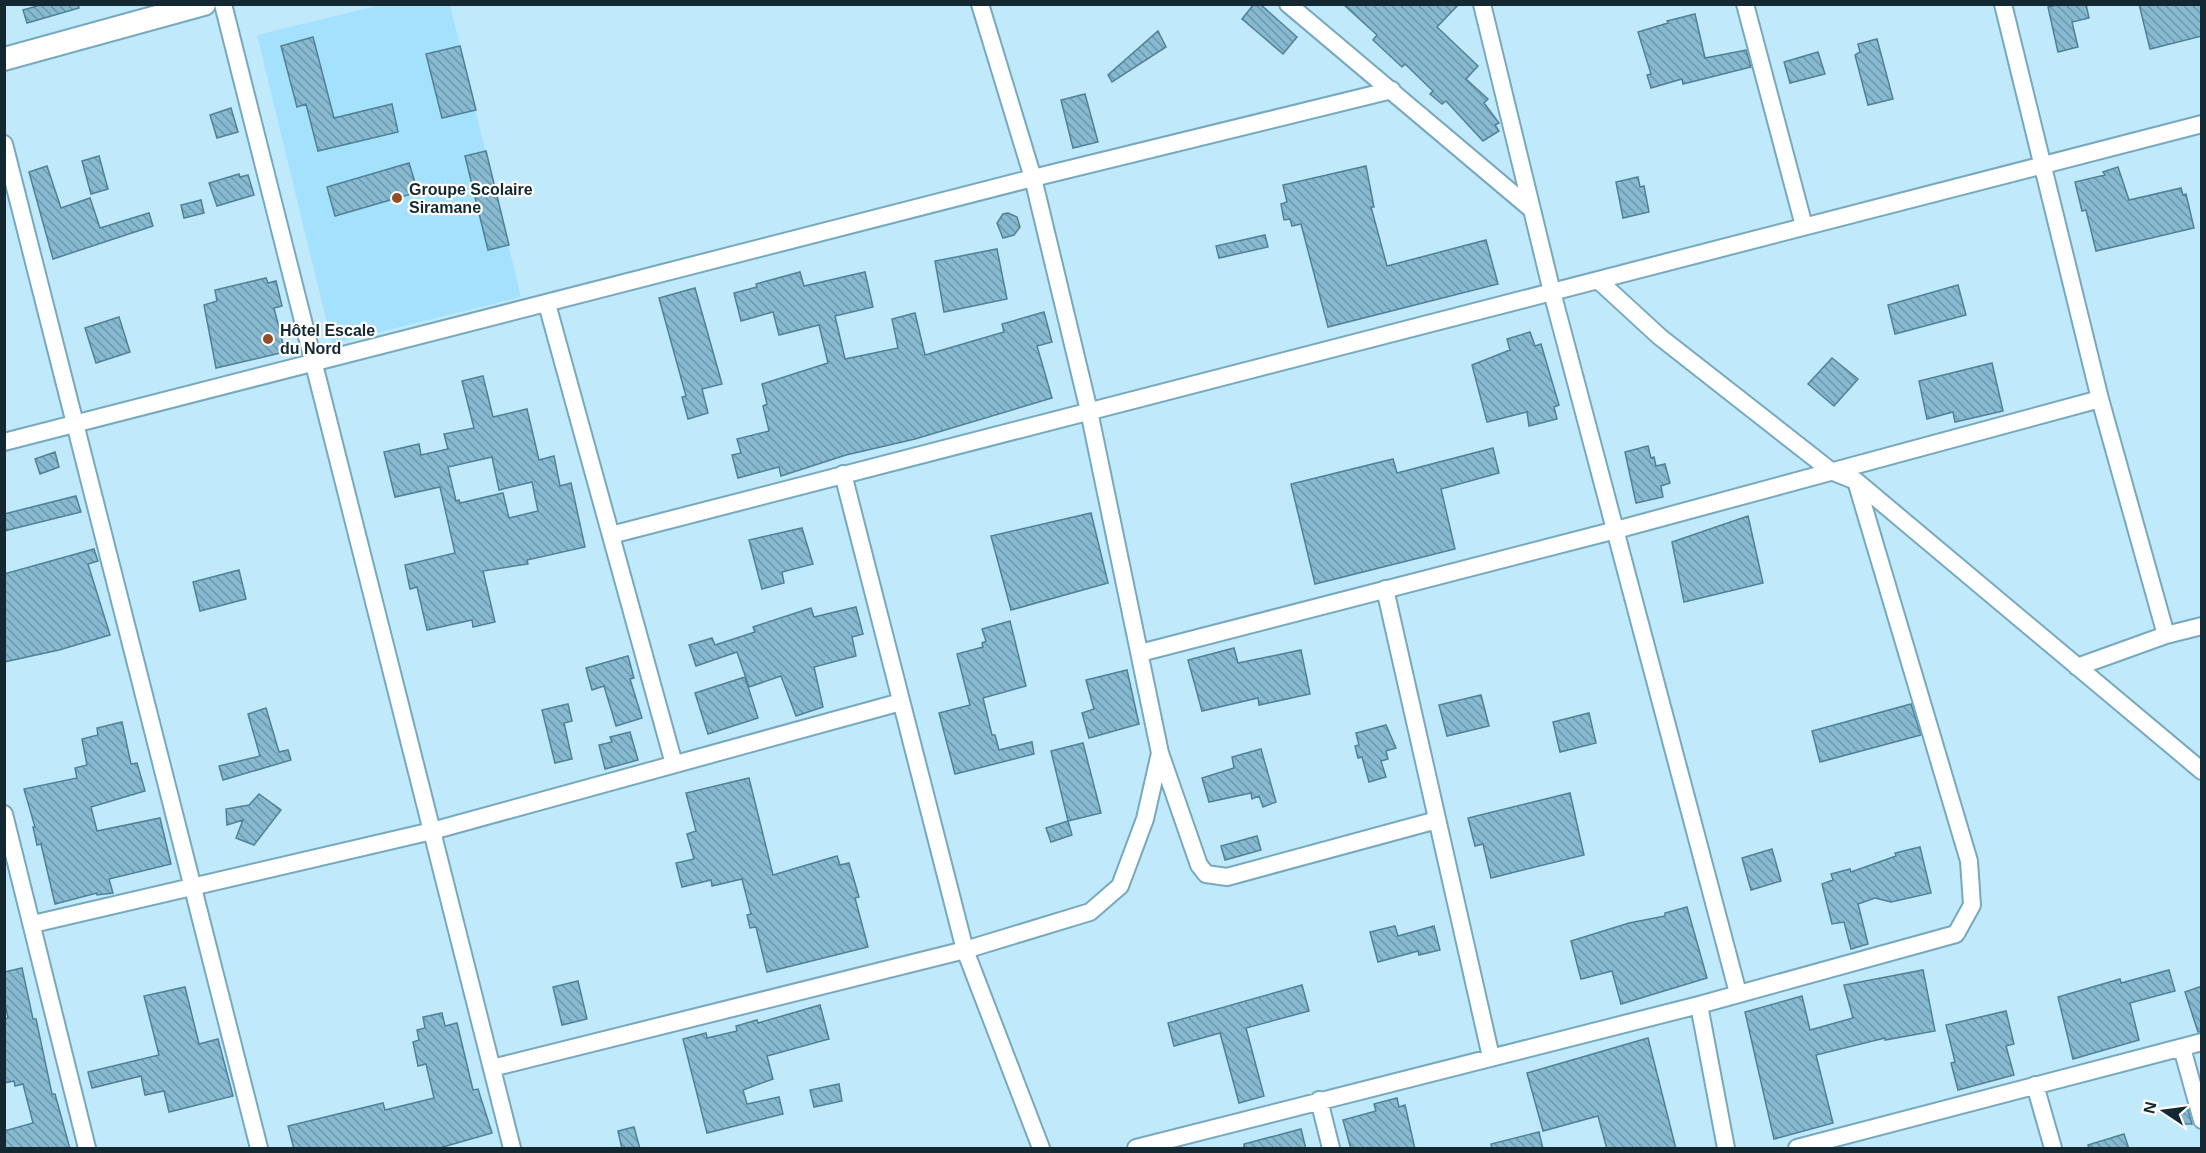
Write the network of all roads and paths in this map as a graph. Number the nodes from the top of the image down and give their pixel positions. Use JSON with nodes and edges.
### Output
{"nodes":[{"id":1,"x":204,"y":4,"type":"edge"},
{"id":2,"x":223,"y":4,"type":"edge"},
{"id":3,"x":980,"y":4,"type":"edge"},
{"id":4,"x":1288,"y":4,"type":"edge"},
{"id":5,"x":1482,"y":4,"type":"edge"},
{"id":6,"x":1745,"y":4,"type":"edge"},
{"id":7,"x":2003,"y":4,"type":"edge"},
{"id":8,"x":4,"y":59,"type":"edge"},
{"id":9,"x":1392,"y":90,"type":"junction"},
{"id":10,"x":2202,"y":124,"type":"edge"},
{"id":11,"x":4,"y":144,"type":"edge"},
{"id":12,"x":2042,"y":165,"type":"junction"},
{"id":13,"x":1033,"y":178,"type":"junction"},
{"id":14,"x":1530,"y":208,"type":"junction"},
{"id":15,"x":1804,"y":226,"type":"junction"},
{"id":16,"x":1598,"y":280,"type":"junction"},
{"id":17,"x":1552,"y":292,"type":"junction"},
{"id":18,"x":547,"y":304,"type":"junction"},
{"id":19,"x":314,"y":364,"type":"junction"},
{"id":20,"x":2100,"y":399,"type":"junction"},
{"id":21,"x":1089,"y":411,"type":"junction"},
{"id":22,"x":74,"y":424,"type":"junction"},
{"id":23,"x":4,"y":442,"type":"edge"},
{"id":24,"x":1831,"y":471,"type":"junction"},
{"id":25,"x":843,"y":474,"type":"junction"},
{"id":26,"x":1856,"y":481,"type":"junction"},
{"id":27,"x":1616,"y":530,"type":"junction"},
{"id":28,"x":611,"y":535,"type":"junction"},
{"id":29,"x":1385,"y":589,"type":"junction"},
{"id":30,"x":2202,"y":626,"type":"edge"},
{"id":31,"x":2166,"y":635,"type":"junction"},
{"id":32,"x":1140,"y":653,"type":"junction"},
{"id":33,"x":2077,"y":667,"type":"junction"},
{"id":34,"x":901,"y":702,"type":"junction"},
{"id":35,"x":1160,"y":753,"type":"junction"},
{"id":36,"x":674,"y":764,"type":"junction"},
{"id":37,"x":2202,"y":771,"type":"edge"},
{"id":38,"x":4,"y":814,"type":"edge"},
{"id":39,"x":1437,"y":820,"type":"junction"},
{"id":40,"x":432,"y":831,"type":"junction"},
{"id":41,"x":192,"y":886,"type":"junction"},
{"id":42,"x":33,"y":924,"type":"junction"},
{"id":43,"x":965,"y":950,"type":"junction"},
{"id":44,"x":1738,"y":993,"type":"junction"},
{"id":45,"x":1699,"y":1005,"type":"junction"},
{"id":46,"x":2202,"y":1042,"type":"edge"},
{"id":47,"x":2182,"y":1048,"type":"junction"},
{"id":48,"x":1491,"y":1057,"type":"junction"},
{"id":49,"x":492,"y":1068,"type":"junction"},
{"id":50,"x":2035,"y":1085,"type":"junction"},
{"id":51,"x":1320,"y":1100,"type":"junction"},
{"id":52,"x":2202,"y":1120,"type":"edge"},
{"id":53,"x":87,"y":1149,"type":"edge"},
{"id":54,"x":259,"y":1149,"type":"edge"},
{"id":55,"x":512,"y":1149,"type":"edge"},
{"id":56,"x":1041,"y":1149,"type":"edge"},
{"id":57,"x":1136,"y":1149,"type":"edge"},
{"id":58,"x":1331,"y":1149,"type":"edge"},
{"id":59,"x":1726,"y":1149,"type":"edge"},
{"id":60,"x":1797,"y":1149,"type":"edge"},
{"id":61,"x":2054,"y":1149,"type":"edge"}],
"edges":[{"from":1,"to":8,"type":"main road"},
{"from":2,"to":19,"type":"street"},
{"from":3,"to":13,"type":"street"},
{"from":4,"to":9,"type":"street"},
{"from":5,"to":14,"type":"street"},
{"from":6,"to":15,"type":"street"},
{"from":7,"to":12,"type":"street"},
{"from":9,"to":13,"type":"street"},
{"from":9,"to":14,"type":"street"},
{"from":10,"to":12,"type":"street"},
{"from":11,"to":22,"type":"street"},
{"from":12,"to":15,"type":"street"},
{"from":12,"to":20,"type":"street"},
{"from":13,"to":18,"type":"street"},
{"from":13,"to":21,"type":"street"},
{"from":14,"to":17,"type":"street"},
{"from":15,"to":16,"type":"street"},
{"from":16,"to":17,"type":"street"},
{"from":16,"to":24,"type":"street"},
{"from":17,"to":21,"type":"street"},
{"from":17,"to":27,"type":"street"},
{"from":18,"to":19,"type":"street"},
{"from":18,"to":28,"type":"street"},
{"from":19,"to":22,"type":"street"},
{"from":19,"to":40,"type":"street"},
{"from":20,"to":24,"type":"street"},
{"from":20,"to":31,"type":"street"},
{"from":21,"to":25,"type":"street"},
{"from":21,"to":32,"type":"street"},
{"from":22,"to":23,"type":"street"},
{"from":22,"to":41,"type":"street"},
{"from":24,"to":26,"type":"street"},
{"from":24,"to":27,"type":"street"},
{"from":25,"to":28,"type":"street"},
{"from":25,"to":34,"type":"street"},
{"from":26,"to":33,"type":"street"},
{"from":26,"to":44,"type":"street"},
{"from":27,"to":29,"type":"street"},
{"from":27,"to":44,"type":"street"},
{"from":28,"to":36,"type":"street"},
{"from":29,"to":32,"type":"street"},
{"from":29,"to":39,"type":"street"},
{"from":30,"to":31,"type":"street"},
{"from":31,"to":33,"type":"street"},
{"from":32,"to":35,"type":"street"},
{"from":33,"to":37,"type":"street"},
{"from":34,"to":36,"type":"street"},
{"from":34,"to":43,"type":"street"},
{"from":35,"to":39,"type":"street"},
{"from":35,"to":43,"type":"street"},
{"from":36,"to":40,"type":"street"},
{"from":38,"to":42,"type":"street"},
{"from":39,"to":48,"type":"street"},
{"from":40,"to":41,"type":"street"},
{"from":40,"to":49,"type":"street"},
{"from":41,"to":42,"type":"street"},
{"from":41,"to":54,"type":"street"},
{"from":42,"to":53,"type":"street"},
{"from":43,"to":49,"type":"street"},
{"from":43,"to":56,"type":"street"},
{"from":44,"to":45,"type":"street"},
{"from":45,"to":48,"type":"street"},
{"from":45,"to":59,"type":"street"},
{"from":46,"to":47,"type":"street"},
{"from":47,"to":50,"type":"street"},
{"from":47,"to":52,"type":"street"},
{"from":48,"to":51,"type":"street"},
{"from":49,"to":55,"type":"street"},
{"from":50,"to":60,"type":"street"},
{"from":50,"to":61,"type":"street"},
{"from":51,"to":57,"type":"street"},
{"from":51,"to":58,"type":"street"}]}
